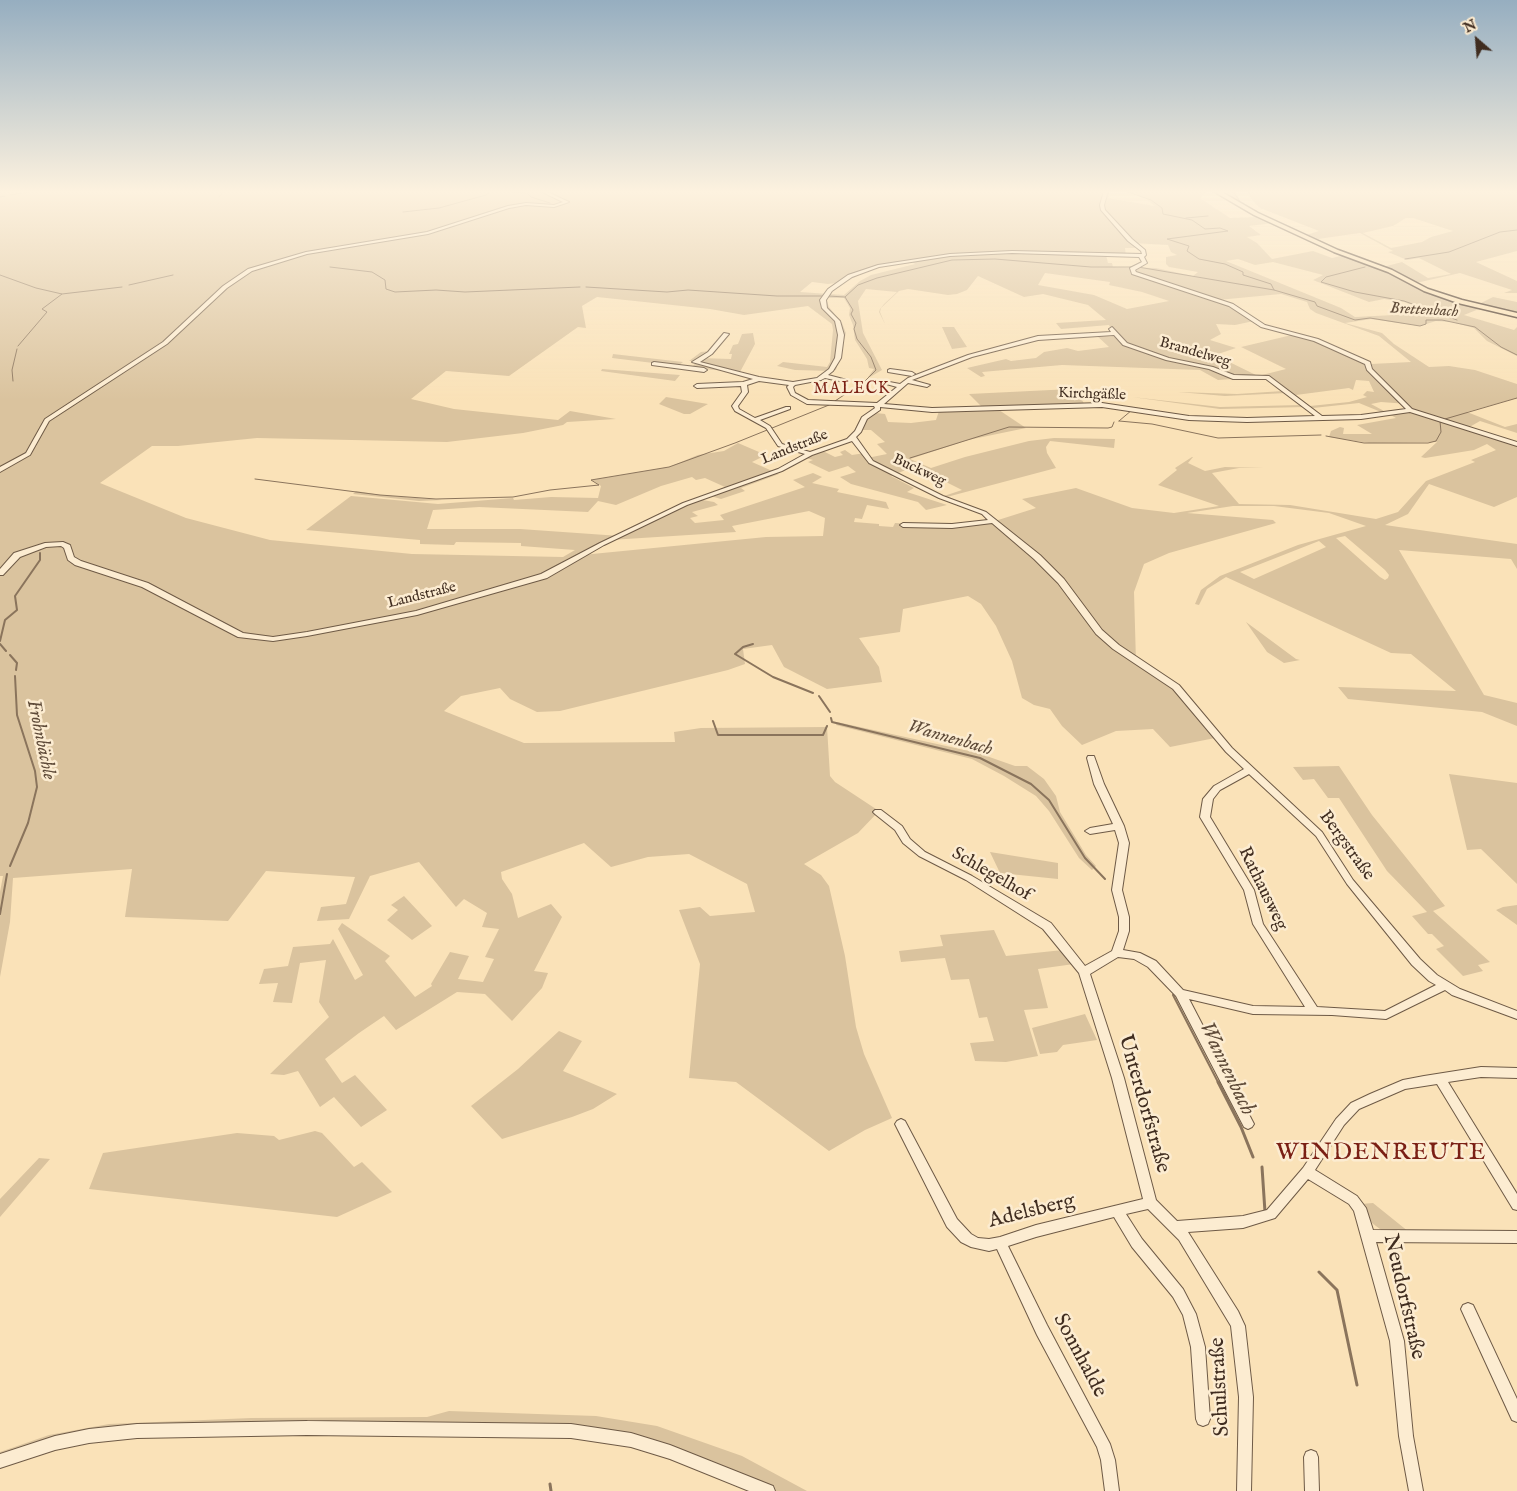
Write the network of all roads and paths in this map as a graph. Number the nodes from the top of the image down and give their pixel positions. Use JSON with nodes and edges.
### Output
{"nodes":[{"id":1,"x":283,"y":261,"type":"edge"},
{"id":2,"x":912,"y":261,"type":"edge"},
{"id":3,"x":1143,"y":261,"type":"edge"},
{"id":4,"x":1361,"y":261,"type":"edge"},
{"id":5,"x":1517,"y":314,"type":"edge"},
{"id":6,"x":1113,"y":331,"type":"joint"},
{"id":7,"x":726,"y":334,"type":"dead end"},
{"id":8,"x":654,"y":364,"type":"dead end"},
{"id":9,"x":890,"y":371,"type":"dead end"},
{"id":10,"x":912,"y":373,"type":"junction"},
{"id":11,"x":745,"y":375,"type":"junction"},
{"id":12,"x":826,"y":376,"type":"junction"},
{"id":13,"x":759,"y":379,"type":"junction"},
{"id":14,"x":844,"y":380,"type":"dead end"},
{"id":15,"x":882,"y":381,"type":"dead end"},
{"id":16,"x":906,"y":381,"type":"junction"},
{"id":17,"x":744,"y":384,"type":"junction"},
{"id":18,"x":793,"y":384,"type":"junction"},
{"id":19,"x":926,"y":385,"type":"dead end"},
{"id":20,"x":697,"y":386,"type":"dead end"},
{"id":21,"x":900,"y":386,"type":"junction"},
{"id":22,"x":877,"y":406,"type":"junction"},
{"id":23,"x":788,"y":408,"type":"dead end"},
{"id":24,"x":1410,"y":410,"type":"junction"},
{"id":25,"x":1320,"y":418,"type":"junction"},
{"id":26,"x":757,"y":419,"type":"junction"},
{"id":27,"x":853,"y":438,"type":"junction"},
{"id":28,"x":1517,"y":444,"type":"edge"},
{"id":29,"x":810,"y":454,"type":"junction"},
{"id":30,"x":0,"y":470,"type":"edge"},
{"id":31,"x":994,"y":521,"type":"junction"},
{"id":32,"x":903,"y":525,"type":"dead end"},
{"id":33,"x":0,"y":573,"type":"edge"},
{"id":34,"x":1091,"y":758,"type":"dead end"},
{"id":35,"x":1250,"y":770,"type":"junction"},
{"id":36,"x":878,"y":812,"type":"dead end"},
{"id":37,"x":1118,"y":826,"type":"junction"},
{"id":38,"x":1090,"y":831,"type":"dead end"},
{"id":39,"x":1117,"y":953,"type":"junction"},
{"id":40,"x":1084,"y":972,"type":"junction"},
{"id":41,"x":1444,"y":986,"type":"junction"},
{"id":42,"x":1180,"y":993,"type":"junction"},
{"id":43,"x":1313,"y":1010,"type":"junction"},
{"id":44,"x":1517,"y":1015,"type":"edge"},
{"id":45,"x":1517,"y":1073,"type":"edge"},
{"id":46,"x":1440,"y":1079,"type":"junction"},
{"id":47,"x":900,"y":1124,"type":"dead end"},
{"id":48,"x":1248,"y":1124,"type":"dead end"},
{"id":49,"x":1307,"y":1172,"type":"junction"},
{"id":50,"x":1150,"y":1203,"type":"junction"},
{"id":51,"x":1517,"y":1204,"type":"edge"},
{"id":52,"x":1118,"y":1212,"type":"junction"},
{"id":53,"x":1180,"y":1231,"type":"junction"},
{"id":54,"x":1369,"y":1236,"type":"junction"},
{"id":55,"x":1517,"y":1237,"type":"edge"},
{"id":56,"x":1000,"y":1243,"type":"junction"},
{"id":57,"x":1468,"y":1309,"type":"dead end"},
{"id":58,"x":1517,"y":1415,"type":"edge"},
{"id":59,"x":1203,"y":1419,"type":"dead end"},
{"id":60,"x":1311,"y":1457,"type":"dead end"},
{"id":61,"x":0,"y":1461,"type":"edge"},
{"id":62,"x":768,"y":1491,"type":"edge"},
{"id":63,"x":1112,"y":1491,"type":"edge"},
{"id":64,"x":1244,"y":1491,"type":"edge"},
{"id":65,"x":1312,"y":1491,"type":"edge"},
{"id":66,"x":1416,"y":1491,"type":"edge"}],
"edges":[{"from":1,"to":30,"type":"street"},
{"from":2,"to":12,"type":"street"},
{"from":3,"to":24,"type":"street"},
{"from":4,"to":5,"type":"main road"},
{"from":6,"to":10,"type":"street","name":"Brandelweg"},
{"from":6,"to":25,"type":"street","name":"Brandelweg"},
{"from":7,"to":11,"type":"street"},
{"from":8,"to":11,"type":"street"},
{"from":9,"to":10,"type":"street","name":"Brandelweg"},
{"from":10,"to":16,"type":"street","name":"Brandelweg"},
{"from":11,"to":13,"type":"street"},
{"from":12,"to":14,"type":"street"},
{"from":12,"to":18,"type":"street"},
{"from":13,"to":17,"type":"street"},
{"from":13,"to":18,"type":"street"},
{"from":15,"to":21,"type":"street"},
{"from":16,"to":19,"type":"street"},
{"from":16,"to":21,"type":"street","name":"Brandelweg"},
{"from":17,"to":20,"type":"street"},
{"from":17,"to":26,"type":"street"},
{"from":18,"to":22,"type":"street","name":"Landstraße"},
{"from":21,"to":22,"type":"street","name":"Brandelweg"},
{"from":22,"to":25,"type":"street","name":"Kirchgäßle"},
{"from":22,"to":27,"type":"street","name":"Landstraße"},
{"from":23,"to":26,"type":"street"},
{"from":24,"to":25,"type":"street","name":"Kirchgäßle"},
{"from":24,"to":28,"type":"street"},
{"from":26,"to":29,"type":"street"},
{"from":27,"to":29,"type":"street","name":"Landstraße"},
{"from":27,"to":31,"type":"street","name":"Buckweg"},
{"from":29,"to":33,"type":"street","name":"Landstraße"},
{"from":31,"to":32,"type":"street"},
{"from":31,"to":35,"type":"street","name":"Bergstraße"},
{"from":34,"to":37,"type":"street"},
{"from":35,"to":41,"type":"street","name":"Bergstraße"},
{"from":35,"to":43,"type":"street","name":"Rathausweg"},
{"from":36,"to":40,"type":"street","name":"Schlegelhof"},
{"from":37,"to":38,"type":"street"},
{"from":37,"to":39,"type":"street"},
{"from":39,"to":40,"type":"street"},
{"from":39,"to":42,"type":"street"},
{"from":40,"to":50,"type":"street","name":"Unterdorfstraße"},
{"from":41,"to":43,"type":"street"},
{"from":41,"to":44,"type":"street","name":"Bergstraße"},
{"from":42,"to":43,"type":"street"},
{"from":42,"to":48,"type":"street"},
{"from":45,"to":46,"type":"street"},
{"from":46,"to":49,"type":"street"},
{"from":46,"to":51,"type":"street"},
{"from":47,"to":56,"type":"street","name":"Adelsberg"},
{"from":49,"to":53,"type":"street"},
{"from":49,"to":54,"type":"street","name":"Neudorfstraße"},
{"from":50,"to":52,"type":"street","name":"Adelsberg"},
{"from":50,"to":53,"type":"street"},
{"from":52,"to":56,"type":"street","name":"Adelsberg"},
{"from":52,"to":59,"type":"street"},
{"from":53,"to":64,"type":"street","name":"Schulstraße"},
{"from":54,"to":55,"type":"street"},
{"from":54,"to":66,"type":"street","name":"Neudorfstraße"},
{"from":56,"to":63,"type":"street","name":"Sonnhalde"},
{"from":57,"to":58,"type":"street"},
{"from":60,"to":65,"type":"street"},
{"from":61,"to":62,"type":"street"}]}
